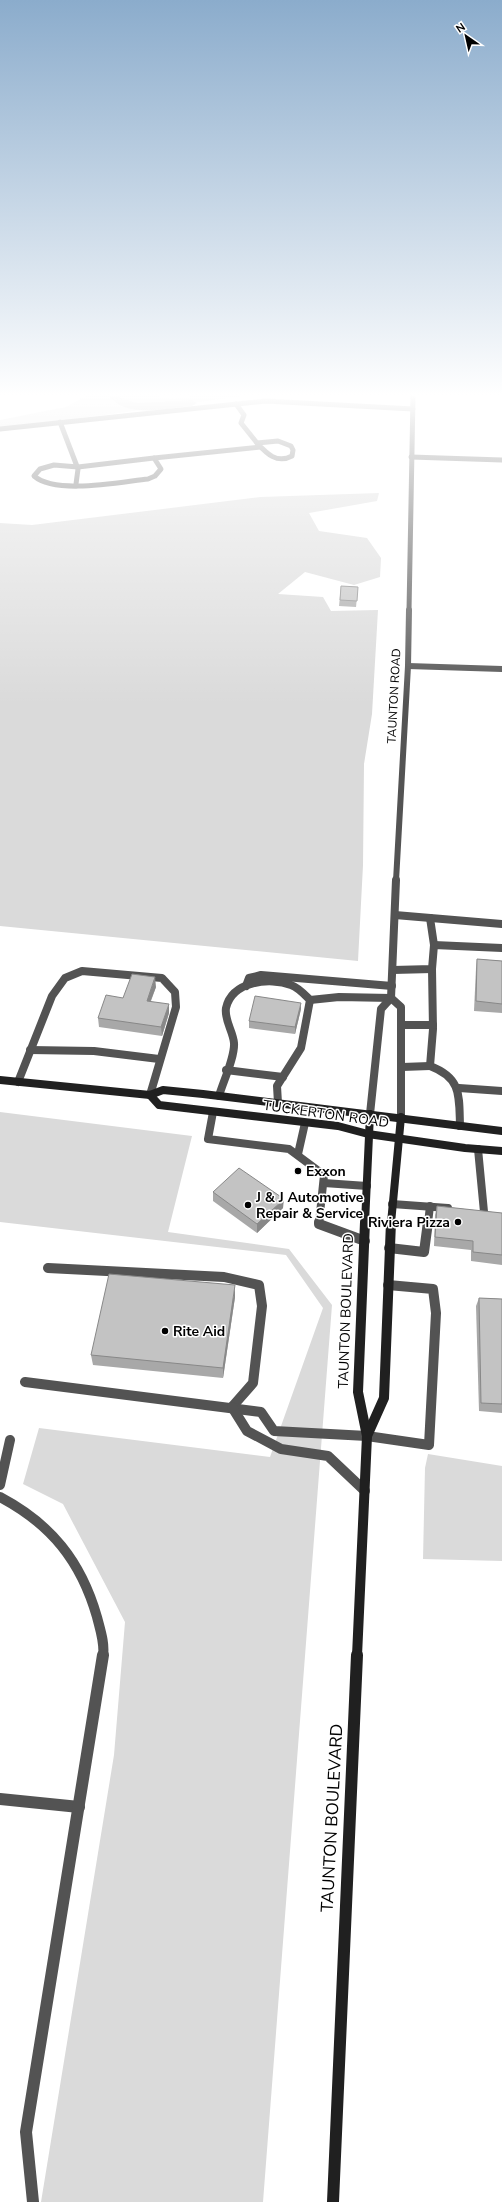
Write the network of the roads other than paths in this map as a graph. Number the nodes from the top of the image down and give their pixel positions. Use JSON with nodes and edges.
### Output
{"nodes":[{"id":1,"x":410,"y":499,"type":"edge"},
{"id":2,"x":408,"y":666,"type":"junction"},
{"id":3,"x":502,"y":669,"type":"edge"},
{"id":4,"x":395,"y":915,"type":"junction"},
{"id":5,"x":430,"y":918,"type":"junction"},
{"id":6,"x":502,"y":924,"type":"edge"},
{"id":7,"x":434,"y":944,"type":"junction"},
{"id":8,"x":502,"y":948,"type":"edge"},
{"id":9,"x":432,"y":969,"type":"junction"},
{"id":10,"x":393,"y":970,"type":"junction"},
{"id":11,"x":246,"y":986,"type":"junction"},
{"id":12,"x":392,"y":986,"type":"junction"},
{"id":13,"x":391,"y":998,"type":"junction"},
{"id":14,"x":310,"y":1000,"type":"junction"},
{"id":15,"x":402,"y":1025,"type":"junction"},
{"id":16,"x":433,"y":1025,"type":"junction"},
{"id":17,"x":30,"y":1050,"type":"junction"},
{"id":18,"x":159,"y":1059,"type":"junction"},
{"id":19,"x":430,"y":1066,"type":"junction"},
{"id":20,"x":402,"y":1067,"type":"junction"},
{"id":21,"x":226,"y":1070,"type":"junction"},
{"id":22,"x":283,"y":1077,"type":"junction"},
{"id":23,"x":0,"y":1080,"type":"edge"},
{"id":24,"x":18,"y":1082,"type":"junction"},
{"id":25,"x":459,"y":1088,"type":"junction"},
{"id":26,"x":502,"y":1092,"type":"edge"},
{"id":27,"x":150,"y":1094,"type":"junction"},
{"id":28,"x":219,"y":1096,"type":"junction"},
{"id":29,"x":278,"y":1103,"type":"junction"},
{"id":30,"x":213,"y":1112,"type":"junction"},
{"id":31,"x":370,"y":1114,"type":"junction"},
{"id":32,"x":401,"y":1117,"type":"junction"},
{"id":33,"x":305,"y":1123,"type":"junction"},
{"id":34,"x":460,"y":1126,"type":"junction"},
{"id":35,"x":502,"y":1131,"type":"edge"},
{"id":36,"x":368,"y":1134,"type":"junction"},
{"id":37,"x":399,"y":1138,"type":"junction"},
{"id":38,"x":478,"y":1150,"type":"junction"},
{"id":39,"x":502,"y":1151,"type":"edge"},
{"id":40,"x":298,"y":1154,"type":"junction"},
{"id":41,"x":324,"y":1183,"type":"junction"},
{"id":42,"x":366,"y":1186,"type":"junction"},
{"id":43,"x":392,"y":1204,"type":"junction"},
{"id":44,"x":430,"y":1206,"type":"junction"},
{"id":45,"x":460,"y":1209,"type":"edge"},
{"id":46,"x":496,"y":1213,"type":"edge"},
{"id":47,"x":365,"y":1241,"type":"junction"},
{"id":48,"x":389,"y":1248,"type":"junction"},
{"id":49,"x":48,"y":1268,"type":"dead end"},
{"id":50,"x":388,"y":1285,"type":"junction"},
{"id":51,"x":25,"y":1382,"type":"dead end"},
{"id":52,"x":232,"y":1408,"type":"junction"},
{"id":53,"x":367,"y":1436,"type":"junction"},
{"id":54,"x":10,"y":1440,"type":"dead end"},
{"id":55,"x":0,"y":1485,"type":"edge"},
{"id":56,"x":365,"y":1491,"type":"junction"},
{"id":57,"x":0,"y":1497,"type":"edge"},
{"id":58,"x":0,"y":1799,"type":"edge"},
{"id":59,"x":79,"y":1807,"type":"junction"},
{"id":60,"x":33,"y":2202,"type":"edge"},
{"id":61,"x":333,"y":2202,"type":"edge"}],
"edges":[{"from":1,"to":2,"type":"street","name":"TAUNTON ROAD"},
{"from":2,"to":3,"type":"street"},
{"from":2,"to":4,"type":"street","name":"TAUNTON ROAD"},
{"from":4,"to":5,"type":"street"},
{"from":4,"to":10,"type":"street","name":"TAUNTON ROAD"},
{"from":5,"to":6,"type":"street"},
{"from":5,"to":7,"type":"street"},
{"from":7,"to":8,"type":"street"},
{"from":7,"to":9,"type":"street"},
{"from":9,"to":10,"type":"street"},
{"from":9,"to":16,"type":"street"},
{"from":10,"to":12,"type":"street","name":"TAUNTON ROAD"},
{"from":11,"to":12,"type":"street"},
{"from":11,"to":14,"type":"street"},
{"from":11,"to":21,"type":"street"},
{"from":12,"to":13,"type":"street","name":"TAUNTON ROAD"},
{"from":13,"to":14,"type":"street"},
{"from":13,"to":15,"type":"street"},
{"from":13,"to":31,"type":"street","name":"TAUNTON ROAD"},
{"from":14,"to":22,"type":"street"},
{"from":15,"to":16,"type":"street"},
{"from":15,"to":20,"type":"street"},
{"from":16,"to":19,"type":"street"},
{"from":17,"to":18,"type":"street"},
{"from":17,"to":18,"type":"street"},
{"from":17,"to":24,"type":"street"},
{"from":18,"to":27,"type":"street"},
{"from":19,"to":20,"type":"street"},
{"from":19,"to":25,"type":"street"},
{"from":20,"to":32,"type":"street"},
{"from":21,"to":22,"type":"street"},
{"from":21,"to":28,"type":"street"},
{"from":22,"to":29,"type":"street"},
{"from":23,"to":24,"type":"main road","name":"TUCKERTON ROAD"},
{"from":24,"to":27,"type":"main road","name":"TUCKERTON ROAD"},
{"from":25,"to":26,"type":"street"},
{"from":25,"to":34,"type":"street"},
{"from":27,"to":28,"type":"main road","name":"TUCKERTON ROAD"},
{"from":27,"to":30,"type":"main road","name":"TUCKERTON ROAD"},
{"from":28,"to":29,"type":"main road","name":"TUCKERTON ROAD"},
{"from":29,"to":31,"type":"main road","name":"TUCKERTON ROAD"},
{"from":30,"to":33,"type":"main road","name":"TUCKERTON ROAD"},
{"from":30,"to":40,"type":"street"},
{"from":31,"to":32,"type":"main road","name":"TUCKERTON ROAD"},
{"from":31,"to":36,"type":"main road","name":"TAUNTON BOULEVARD"},
{"from":32,"to":34,"type":"main road","name":"TUCKERTON ROAD"},
{"from":32,"to":37,"type":"main road","name":"TAUNTON BOULEVARD"},
{"from":33,"to":36,"type":"main road","name":"TUCKERTON ROAD"},
{"from":33,"to":40,"type":"street"},
{"from":34,"to":35,"type":"main road","name":"TUCKERTON ROAD"},
{"from":36,"to":37,"type":"main road","name":"TUCKERTON ROAD"},
{"from":36,"to":42,"type":"main road","name":"TAUNTON BOULEVARD"},
{"from":37,"to":38,"type":"main road","name":"TUCKERTON ROAD"},
{"from":37,"to":43,"type":"main road","name":"TAUNTON BOULEVARD"},
{"from":38,"to":39,"type":"main road","name":"TUCKERTON ROAD"},
{"from":38,"to":46,"type":"street"},
{"from":40,"to":41,"type":"street"},
{"from":41,"to":42,"type":"street"},
{"from":41,"to":47,"type":"street"},
{"from":42,"to":47,"type":"main road","name":"TAUNTON BOULEVARD"},
{"from":43,"to":44,"type":"street"},
{"from":43,"to":48,"type":"main road","name":"TAUNTON BOULEVARD"},
{"from":44,"to":45,"type":"street"},
{"from":44,"to":48,"type":"street"},
{"from":47,"to":53,"type":"main road","name":"TAUNTON BOULEVARD"},
{"from":48,"to":50,"type":"main road","name":"TAUNTON BOULEVARD"},
{"from":49,"to":52,"type":"street"},
{"from":50,"to":53,"type":"main road","name":"TAUNTON BOULEVARD"},
{"from":50,"to":53,"type":"street"},
{"from":51,"to":52,"type":"street"},
{"from":52,"to":53,"type":"street"},
{"from":52,"to":56,"type":"street"},
{"from":53,"to":56,"type":"main road","name":"TAUNTON BOULEVARD"},
{"from":54,"to":55,"type":"street"},
{"from":56,"to":61,"type":"main road","name":"TAUNTON BOULEVARD"},
{"from":57,"to":59,"type":"street"},
{"from":58,"to":59,"type":"street"},
{"from":59,"to":60,"type":"street"}]}
